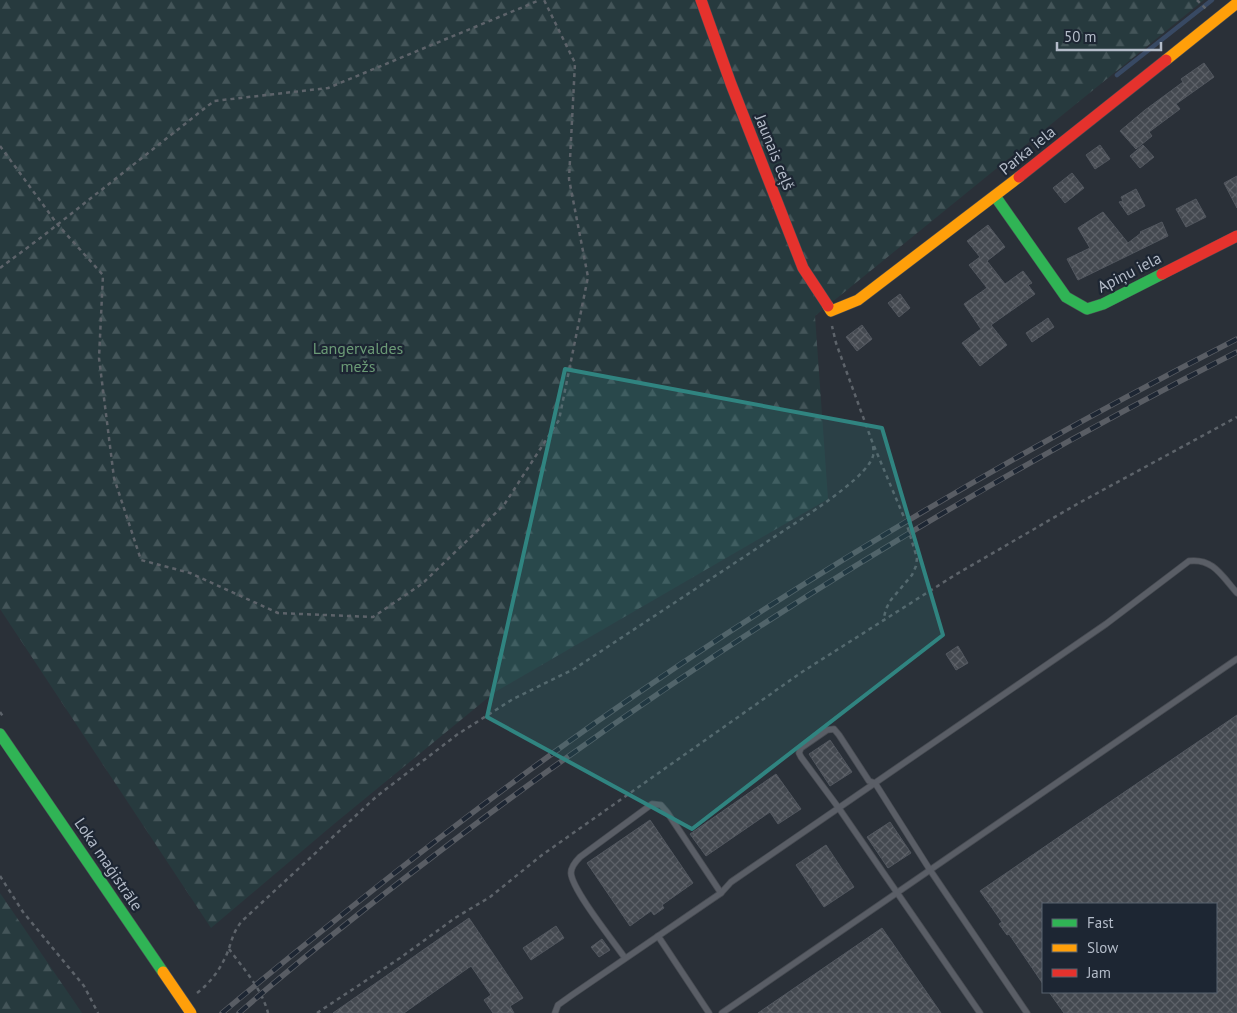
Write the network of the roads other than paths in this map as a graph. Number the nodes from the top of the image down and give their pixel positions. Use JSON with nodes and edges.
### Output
{"nodes":[{"id":1,"x":700,"y":0,"type":"edge"},
{"id":2,"x":1237,"y":3,"type":"edge"},
{"id":3,"x":995,"y":196,"type":"junction"},
{"id":4,"x":1237,"y":236,"type":"edge"},
{"id":5,"x":831,"y":311,"type":"joint"},
{"id":6,"x":1237,"y":592,"type":"edge"},
{"id":7,"x":1237,"y":659,"type":"edge"},
{"id":8,"x":0,"y":734,"type":"edge"},
{"id":9,"x":875,"y":783,"type":"junction"},
{"id":10,"x":838,"y":807,"type":"junction"},
{"id":11,"x":930,"y":870,"type":"junction"},
{"id":12,"x":896,"y":892,"type":"junction"},
{"id":13,"x":721,"y":893,"type":"junction"},
{"id":14,"x":658,"y":936,"type":"junction"},
{"id":15,"x":626,"y":958,"type":"junction"},
{"id":16,"x":191,"y":1013,"type":"edge"},
{"id":17,"x":555,"y":1013,"type":"edge"},
{"id":18,"x":709,"y":1013,"type":"edge"},
{"id":19,"x":722,"y":1013,"type":"edge"},
{"id":20,"x":980,"y":1013,"type":"edge"},
{"id":21,"x":1026,"y":1013,"type":"edge"}],
"edges":[{"from":1,"to":5,"type":"street","name":"Jaunais ceļš"},
{"from":2,"to":3,"type":"street","name":"Parka iela"},
{"from":3,"to":4,"type":"street","name":"Apiņu iela"},
{"from":3,"to":5,"type":"street","name":"Parka iela"},
{"from":6,"to":9,"type":"lane"},
{"from":7,"to":11,"type":"lane"},
{"from":8,"to":16,"type":"street","name":"Loka maģistrāle","bridge":true},
{"from":9,"to":10,"type":"lane"},
{"from":9,"to":10,"type":"lane"},
{"from":9,"to":11,"type":"lane"},
{"from":10,"to":12,"type":"lane"},
{"from":10,"to":13,"type":"lane"},
{"from":11,"to":12,"type":"lane"},
{"from":11,"to":21,"type":"lane"},
{"from":12,"to":19,"type":"lane"},
{"from":12,"to":20,"type":"lane"},
{"from":13,"to":14,"type":"lane"},
{"from":13,"to":15,"type":"lane"},
{"from":14,"to":15,"type":"lane"},
{"from":14,"to":18,"type":"lane"},
{"from":15,"to":17,"type":"lane"}]}
